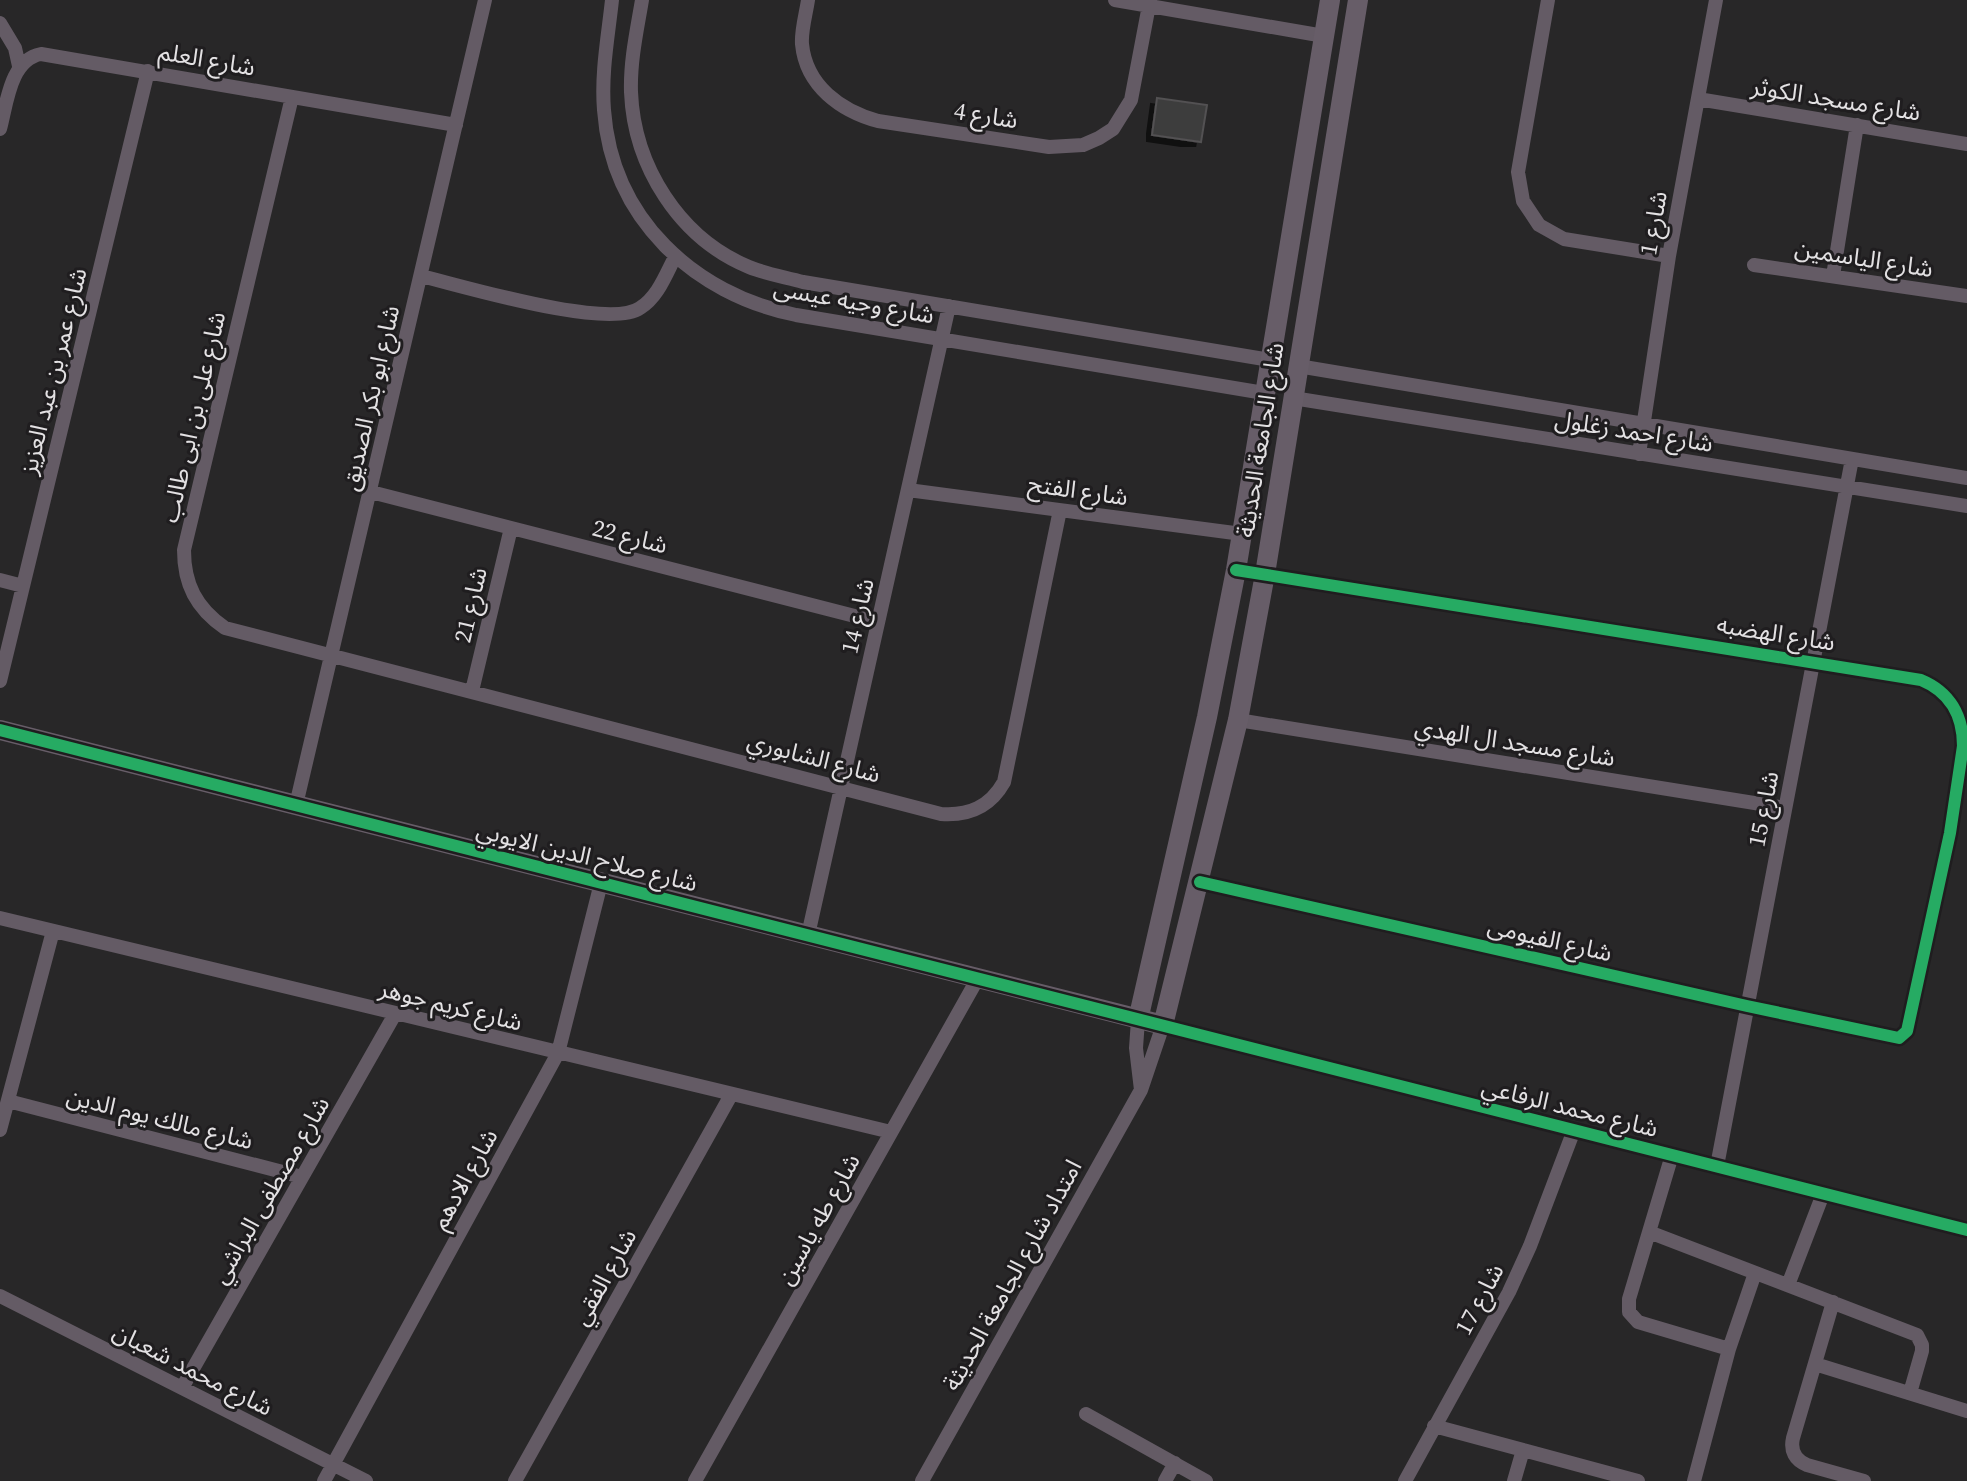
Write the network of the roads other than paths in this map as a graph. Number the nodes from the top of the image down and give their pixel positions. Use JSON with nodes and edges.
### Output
{"nodes":[{"id":1,"x":485,"y":0,"type":"edge"},
{"id":2,"x":612,"y":0,"type":"edge"},
{"id":3,"x":642,"y":0,"type":"edge"},
{"id":4,"x":808,"y":0,"type":"edge"},
{"id":5,"x":1115,"y":0,"type":"edge"},
{"id":6,"x":1330,"y":0,"type":"edge"},
{"id":7,"x":1358,"y":0,"type":"edge"},
{"id":8,"x":1548,"y":0,"type":"edge"},
{"id":9,"x":1716,"y":0,"type":"edge"},
{"id":10,"x":1149,"y":3,"type":"edge"},
{"id":11,"x":0,"y":23,"type":"edge"},
{"id":12,"x":1324,"y":36,"type":"junction"},
{"id":13,"x":19,"y":66,"type":"junction"},
{"id":14,"x":148,"y":71,"type":"junction"},
{"id":15,"x":292,"y":97,"type":"junction"},
{"id":16,"x":1698,"y":99,"type":"junction"},
{"id":17,"x":456,"y":125,"type":"junction"},
{"id":18,"x":1857,"y":125,"type":"junction"},
{"id":19,"x":0,"y":129,"type":"edge"},
{"id":20,"x":1967,"y":144,"type":"edge"},
{"id":21,"x":1669,"y":256,"type":"junction"},
{"id":22,"x":675,"y":257,"type":"junction"},
{"id":23,"x":1754,"y":265,"type":"dead end"},
{"id":24,"x":421,"y":276,"type":"junction"},
{"id":25,"x":1833,"y":276,"type":"junction"},
{"id":26,"x":1967,"y":296,"type":"edge"},
{"id":27,"x":949,"y":306,"type":"junction"},
{"id":28,"x":941,"y":339,"type":"junction"},
{"id":29,"x":1270,"y":360,"type":"junction"},
{"id":30,"x":1298,"y":366,"type":"junction"},
{"id":31,"x":1264,"y":393,"type":"junction"},
{"id":32,"x":1293,"y":398,"type":"junction"},
{"id":33,"x":1645,"y":424,"type":"junction"},
{"id":34,"x":1639,"y":454,"type":"junction"},
{"id":35,"x":1852,"y":459,"type":"junction"},
{"id":36,"x":1967,"y":478,"type":"edge"},
{"id":37,"x":1846,"y":487,"type":"junction"},
{"id":38,"x":908,"y":490,"type":"junction"},
{"id":39,"x":371,"y":492,"type":"junction"},
{"id":40,"x":1967,"y":506,"type":"edge"},
{"id":41,"x":1060,"y":510,"type":"junction"},
{"id":42,"x":511,"y":528,"type":"junction"},
{"id":43,"x":1242,"y":534,"type":"junction"},
{"id":44,"x":1236,"y":570,"type":"junction"},
{"id":45,"x":1265,"y":574,"type":"junction"},
{"id":46,"x":0,"y":580,"type":"edge"},
{"id":47,"x":23,"y":586,"type":"junction"},
{"id":48,"x":878,"y":622,"type":"junction"},
{"id":49,"x":332,"y":655,"type":"junction"},
{"id":50,"x":1813,"y":661,"type":"junction"},
{"id":51,"x":0,"y":681,"type":"edge"},
{"id":52,"x":472,"y":691,"type":"junction"},
{"id":53,"x":1238,"y":720,"type":"junction"},
{"id":54,"x":0,"y":730,"type":"edge"},
{"id":55,"x":842,"y":786,"type":"junction"},
{"id":56,"x":296,"y":805,"type":"junction"},
{"id":57,"x":1785,"y":808,"type":"junction"},
{"id":58,"x":1200,"y":882,"type":"junction"},
{"id":59,"x":601,"y":883,"type":"junction"},
{"id":60,"x":0,"y":918,"type":"edge"},
{"id":61,"x":53,"y":931,"type":"junction"},
{"id":62,"x":808,"y":935,"type":"junction"},
{"id":63,"x":978,"y":978,"type":"junction"},
{"id":64,"x":1747,"y":1006,"type":"junction"},
{"id":65,"x":395,"y":1014,"type":"junction"},
{"id":66,"x":1138,"y":1020,"type":"junction"},
{"id":67,"x":1163,"y":1025,"type":"junction"},
{"id":68,"x":1892,"y":1037,"type":"joint"},
{"id":69,"x":558,"y":1053,"type":"junction"},
{"id":70,"x":1141,"y":1090,"type":"junction"},
{"id":71,"x":731,"y":1095,"type":"junction"},
{"id":72,"x":8,"y":1101,"type":"junction"},
{"id":73,"x":0,"y":1130,"type":"edge"},
{"id":74,"x":1574,"y":1130,"type":"junction"},
{"id":75,"x":891,"y":1132,"type":"junction"},
{"id":76,"x":1672,"y":1155,"type":"junction"},
{"id":77,"x":1717,"y":1166,"type":"junction"},
{"id":78,"x":302,"y":1177,"type":"junction"},
{"id":79,"x":1823,"y":1194,"type":"junction"},
{"id":80,"x":1967,"y":1230,"type":"edge"},
{"id":81,"x":1649,"y":1232,"type":"junction"},
{"id":82,"x":1755,"y":1273,"type":"junction"},
{"id":83,"x":1788,"y":1285,"type":"junction"},
{"id":84,"x":0,"y":1296,"type":"edge"},
{"id":85,"x":1833,"y":1302,"type":"junction"},
{"id":86,"x":1729,"y":1349,"type":"junction"},
{"id":87,"x":1815,"y":1364,"type":"junction"},
{"id":88,"x":182,"y":1388,"type":"junction"},
{"id":89,"x":1910,"y":1393,"type":"junction"},
{"id":90,"x":1967,"y":1411,"type":"edge"},
{"id":91,"x":1086,"y":1414,"type":"dead end"},
{"id":92,"x":1434,"y":1426,"type":"junction"},
{"id":93,"x":1523,"y":1450,"type":"junction"},
{"id":94,"x":1175,"y":1463,"type":"junction"},
{"id":95,"x":333,"y":1465,"type":"junction"},
{"id":96,"x":324,"y":1481,"type":"edge"},
{"id":97,"x":366,"y":1481,"type":"edge"},
{"id":98,"x":515,"y":1481,"type":"edge"},
{"id":99,"x":695,"y":1481,"type":"edge"},
{"id":100,"x":922,"y":1481,"type":"edge"},
{"id":101,"x":1165,"y":1481,"type":"edge"},
{"id":102,"x":1206,"y":1481,"type":"edge"},
{"id":103,"x":1405,"y":1481,"type":"edge"},
{"id":104,"x":1514,"y":1481,"type":"edge"},
{"id":105,"x":1638,"y":1481,"type":"edge"},
{"id":106,"x":1694,"y":1481,"type":"edge"},
{"id":107,"x":1864,"y":1481,"type":"edge"}],
"edges":[{"from":1,"to":17,"type":"street","name":"شارع ابو بكر الصديق"},
{"from":2,"to":22,"type":"street","name":"شارع وجيه عيسى"},
{"from":3,"to":27,"type":"street","name":"شارع وجيه عيسى"},
{"from":4,"to":10,"type":"street","name":"شارع 4"},
{"from":5,"to":10,"type":"street"},
{"from":6,"to":12,"type":"street","name":"شارع الجامعة الحديثة"},
{"from":7,"to":30,"type":"street","name":"شارع الجامعة الحديثة"},
{"from":8,"to":21,"type":"street"},
{"from":9,"to":16,"type":"street","name":"شارع 1"},
{"from":10,"to":12,"type":"street"},
{"from":11,"to":13,"type":"street"},
{"from":12,"to":29,"type":"street","name":"شارع الجامعة الحديثة"},
{"from":13,"to":14,"type":"street","name":"شارع العلم"},
{"from":13,"to":19,"type":"street"},
{"from":14,"to":15,"type":"street","name":"شارع العلم"},
{"from":14,"to":47,"type":"street","name":"شارع عمر بن عبد العزيز"},
{"from":15,"to":17,"type":"street","name":"شارع العلم"},
{"from":15,"to":49,"type":"street","name":"شارع على بن ابى طالب"},
{"from":16,"to":18,"type":"street","name":"شارع مسجد الكوثر"},
{"from":16,"to":21,"type":"street","name":"شارع 1"},
{"from":17,"to":24,"type":"street","name":"شارع ابو بكر الصديق"},
{"from":18,"to":20,"type":"street","name":"شارع مسجد الكوثر"},
{"from":18,"to":25,"type":"street"},
{"from":21,"to":33,"type":"street","name":"شارع 1"},
{"from":22,"to":24,"type":"street"},
{"from":22,"to":28,"type":"street","name":"شارع وجيه عيسى"},
{"from":23,"to":25,"type":"street","name":"شارع الياسمين"},
{"from":24,"to":39,"type":"street","name":"شارع ابو بكر الصديق"},
{"from":25,"to":26,"type":"street","name":"شارع الياسمين"},
{"from":27,"to":28,"type":"street","name":"شارع 14"},
{"from":27,"to":29,"type":"street","name":"شارع وجيه عيسى"},
{"from":28,"to":31,"type":"street","name":"شارع وجيه عيسى"},
{"from":28,"to":38,"type":"street","name":"شارع 14"},
{"from":29,"to":31,"type":"street","name":"شارع الجامعة الحديثة"},
{"from":30,"to":32,"type":"street","name":"شارع الجامعة الحديثة"},
{"from":30,"to":33,"type":"street","name":"شارع احمد زغلول"},
{"from":31,"to":43,"type":"street","name":"شارع الجامعة الحديثة"},
{"from":32,"to":34,"type":"street","name":"شارع احمد زغلول"},
{"from":32,"to":45,"type":"street","name":"شارع الجامعة الحديثة"},
{"from":33,"to":34,"type":"street","name":"شارع 1"},
{"from":33,"to":35,"type":"street","name":"شارع احمد زغلول"},
{"from":34,"to":37,"type":"street","name":"شارع احمد زغلول"},
{"from":35,"to":36,"type":"street","name":"شارع احمد زغلول"},
{"from":35,"to":37,"type":"street","name":"شارع 15"},
{"from":37,"to":40,"type":"street","name":"شارع احمد زغلول"},
{"from":37,"to":50,"type":"street","name":"شارع 15"},
{"from":38,"to":41,"type":"street","name":"شارع الفتح"},
{"from":38,"to":48,"type":"street","name":"شارع 14"},
{"from":39,"to":42,"type":"street","name":"شارع 22"},
{"from":39,"to":49,"type":"street","name":"شارع ابو بكر الصديق"},
{"from":41,"to":43,"type":"street","name":"شارع الفتح"},
{"from":41,"to":55,"type":"street","name":"شارع الشابوري"},
{"from":42,"to":48,"type":"street","name":"شارع 22"},
{"from":42,"to":52,"type":"street","name":"شارع 21"},
{"from":43,"to":44,"type":"street","name":"شارع الجامعة الحديثة"},
{"from":44,"to":45,"type":"street","name":"شارع الهضبه"},
{"from":44,"to":66,"type":"street","name":"شارع الجامعة الحديثة"},
{"from":45,"to":50,"type":"street","name":"شارع الهضبه"},
{"from":45,"to":53,"type":"street","name":"شارع الجامعة الحديثة"},
{"from":46,"to":47,"type":"street"},
{"from":47,"to":51,"type":"street","name":"شارع عمر بن عبد العزيز"},
{"from":48,"to":55,"type":"street","name":"شارع 14"},
{"from":49,"to":52,"type":"street","name":"شارع الشابوري"},
{"from":49,"to":56,"type":"street","name":"شارع ابو بكر الصديق"},
{"from":50,"to":57,"type":"street","name":"شارع 15"},
{"from":50,"to":68,"type":"street","name":"شارع الهضبه"},
{"from":52,"to":55,"type":"street","name":"شارع الشابوري"},
{"from":53,"to":57,"type":"street","name":"شارع مسجد ال الهدي"},
{"from":53,"to":58,"type":"street","name":"شارع الجامعة الحديثة"},
{"from":54,"to":56,"type":"street","name":"شارع صلاح الدين الايوبي"},
{"from":55,"to":62,"type":"street","name":"شارع 14"},
{"from":56,"to":59,"type":"street","name":"شارع صلاح الدين الايوبي"},
{"from":57,"to":64,"type":"street","name":"شارع 15"},
{"from":58,"to":64,"type":"street","name":"شارع الفيومى"},
{"from":58,"to":67,"type":"street","name":"شارع الجامعة الحديثة"},
{"from":59,"to":62,"type":"street","name":"شارع صلاح الدين الايوبي"},
{"from":59,"to":69,"type":"street","name":"شارع الادهم"},
{"from":60,"to":61,"type":"street","name":"شارع كريم جوهر"},
{"from":61,"to":65,"type":"street","name":"شارع كريم جوهر"},
{"from":61,"to":72,"type":"street"},
{"from":62,"to":63,"type":"street","name":"شارع صلاح الدين الايوبي"},
{"from":63,"to":66,"type":"street","name":"شارع صلاح الدين الايوبي"},
{"from":63,"to":75,"type":"street","name":"شارع طه ياسين"},
{"from":64,"to":68,"type":"street","name":"شارع الفيومى"},
{"from":64,"to":77,"type":"street","name":"شارع 15"},
{"from":65,"to":69,"type":"street","name":"شارع كريم جوهر"},
{"from":65,"to":78,"type":"street","name":"شارع مصطفى البراشي"},
{"from":66,"to":67,"type":"street","name":"شارع صلاح الدين الايوبي"},
{"from":66,"to":70,"type":"street"},
{"from":67,"to":70,"type":"street","name":"امتداد شارع الجامعة الحديثة"},
{"from":67,"to":74,"type":"street","name":"شارع محمد الرفاعي"},
{"from":69,"to":71,"type":"street","name":"شارع كريم جوهر"},
{"from":69,"to":95,"type":"street","name":"شارع الادهم"},
{"from":70,"to":100,"type":"street","name":"امتداد شارع الجامعة الحديثة"},
{"from":71,"to":75,"type":"street","name":"شارع كريم جوهر"},
{"from":71,"to":98,"type":"street","name":"شارع الفقي"},
{"from":72,"to":73,"type":"street"},
{"from":72,"to":78,"type":"street","name":"شارع مالك يوم الدين"},
{"from":74,"to":76,"type":"street","name":"شارع محمد الرفاعي"},
{"from":74,"to":92,"type":"street","name":"شارع 17"},
{"from":75,"to":99,"type":"street","name":"شارع طه ياسين"},
{"from":76,"to":77,"type":"street","name":"شارع محمد الرفاعي"},
{"from":76,"to":81,"type":"street"},
{"from":77,"to":79,"type":"street","name":"شارع محمد الرفاعي"},
{"from":78,"to":88,"type":"street","name":"شارع مصطفى البراشي"},
{"from":79,"to":80,"type":"street","name":"شارع محمد الرفاعي"},
{"from":79,"to":83,"type":"street"},
{"from":81,"to":82,"type":"street"},
{"from":81,"to":86,"type":"street"},
{"from":82,"to":83,"type":"street"},
{"from":82,"to":86,"type":"street"},
{"from":83,"to":85,"type":"street"},
{"from":84,"to":88,"type":"street","name":"شارع محمد شعبان"},
{"from":85,"to":87,"type":"street"},
{"from":85,"to":89,"type":"street"},
{"from":86,"to":106,"type":"street"},
{"from":87,"to":89,"type":"street"},
{"from":87,"to":107,"type":"street"},
{"from":88,"to":95,"type":"street","name":"شارع محمد شعبان"},
{"from":89,"to":90,"type":"street"},
{"from":91,"to":94,"type":"street"},
{"from":92,"to":93,"type":"street"},
{"from":92,"to":103,"type":"street","name":"شارع 17"},
{"from":93,"to":104,"type":"street"},
{"from":93,"to":105,"type":"street"},
{"from":94,"to":101,"type":"street"},
{"from":94,"to":102,"type":"street"},
{"from":95,"to":96,"type":"street","name":"شارع الادهم"},
{"from":95,"to":97,"type":"street","name":"شارع محمد شعبان"}]}
